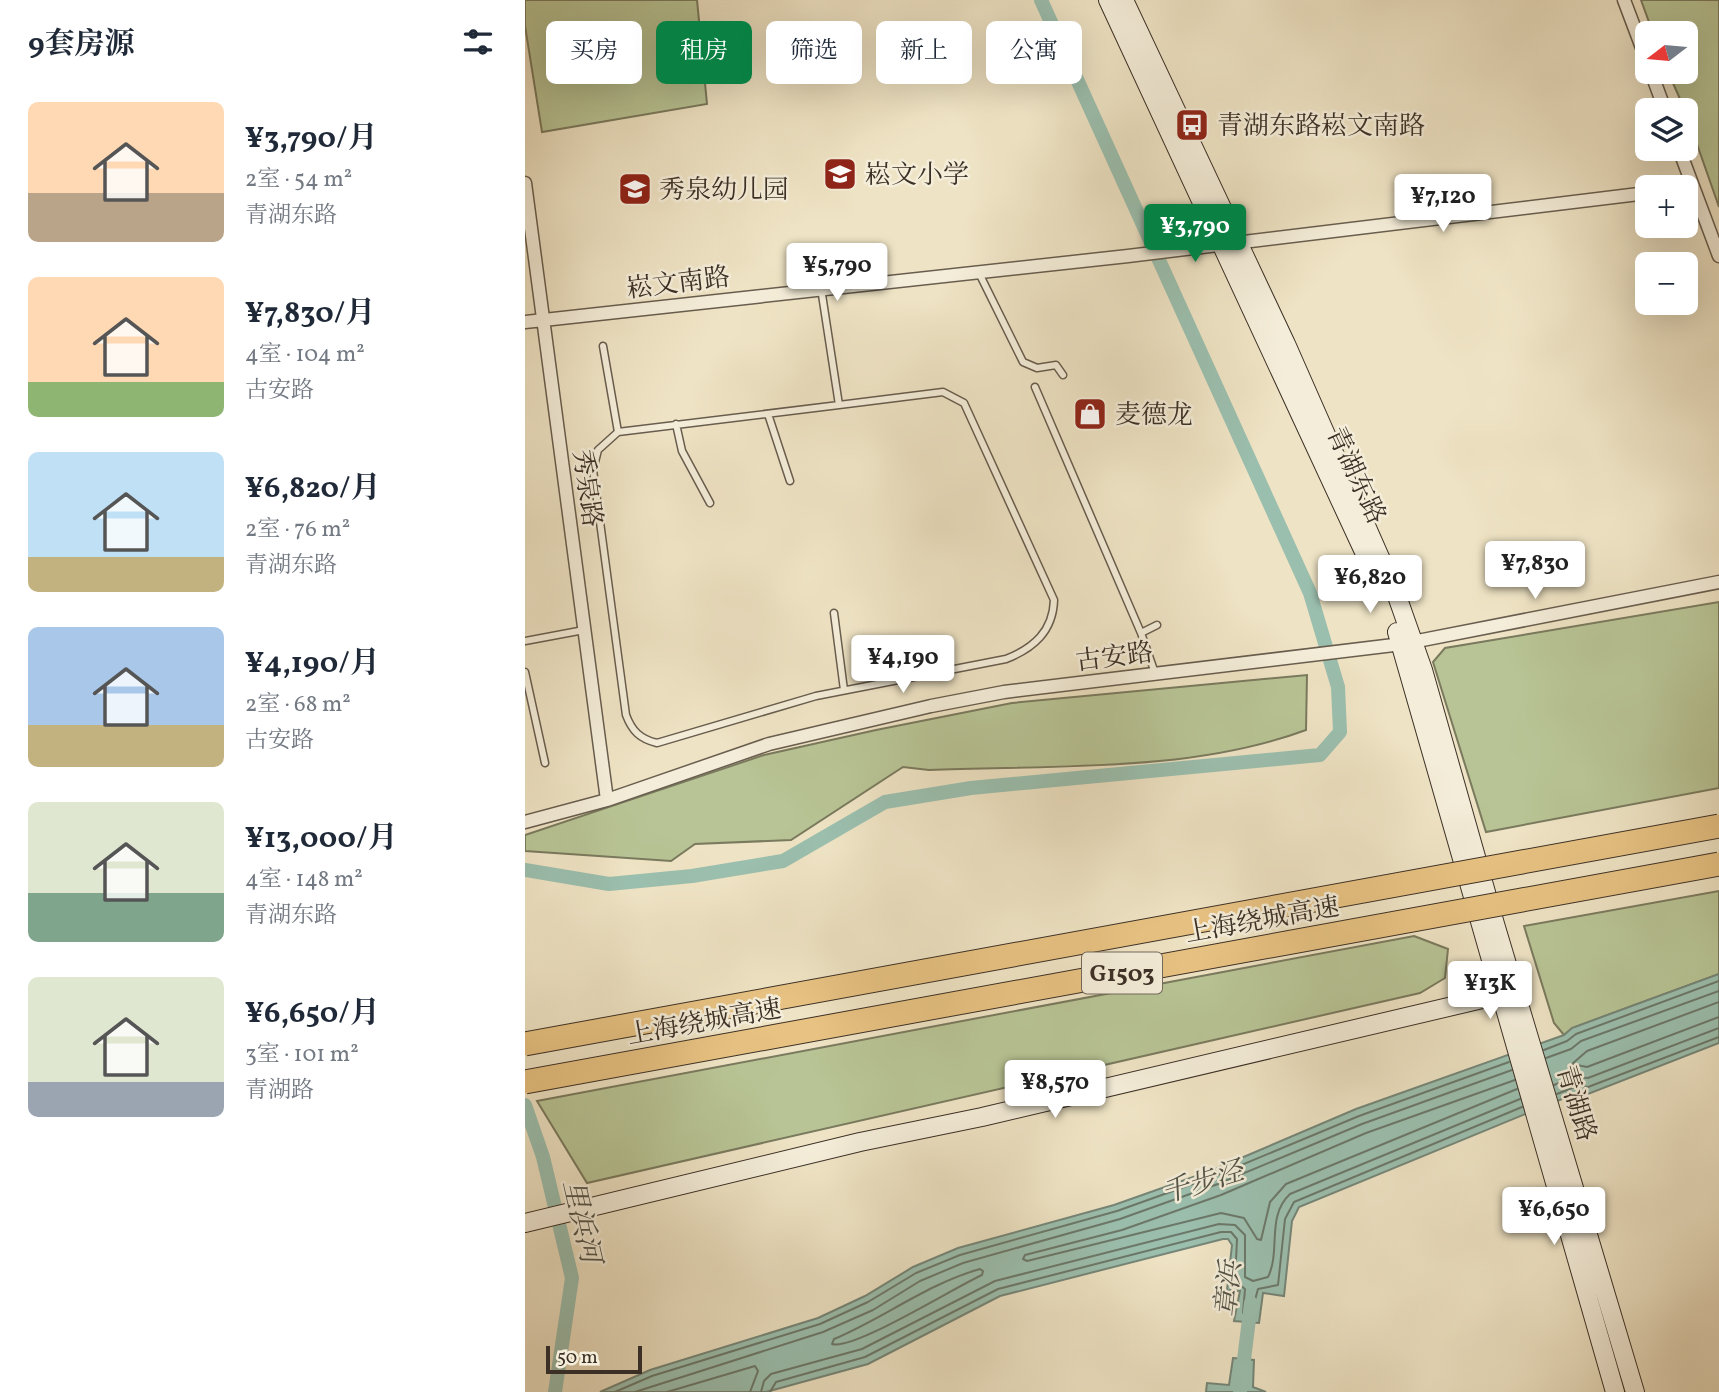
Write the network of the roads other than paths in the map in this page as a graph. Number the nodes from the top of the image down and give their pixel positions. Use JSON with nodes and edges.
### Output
{"nodes":[{"id":1,"x":1108,"y":0,"type":"edge"},
{"id":2,"x":1124,"y":0,"type":"edge"},
{"id":3,"x":1625,"y":0,"type":"edge"},
{"id":4,"x":1635,"y":28,"type":"edge"},
{"id":5,"x":525,"y":183,"type":"edge"},
{"id":6,"x":1635,"y":194,"type":"edge"},
{"id":7,"x":1698,"y":208,"type":"edge"},
{"id":8,"x":1228,"y":243,"type":"junction"},
{"id":9,"x":1719,"y":256,"type":"edge"},
{"id":10,"x":978,"y":271,"type":"junction"},
{"id":11,"x":821,"y":288,"type":"junction"},
{"id":12,"x":543,"y":320,"type":"junction"},
{"id":13,"x":525,"y":322,"type":"edge"},
{"id":14,"x":603,"y":346,"type":"dead end"},
{"id":15,"x":1063,"y":374,"type":"dead end"},
{"id":16,"x":1035,"y":387,"type":"dead end"},
{"id":17,"x":839,"y":405,"type":"junction"},
{"id":18,"x":768,"y":414,"type":"junction"},
{"id":19,"x":675,"y":424,"type":"junction"},
{"id":20,"x":618,"y":432,"type":"junction"},
{"id":21,"x":790,"y":481,"type":"dead end"},
{"id":22,"x":710,"y":503,"type":"dead end"},
{"id":23,"x":1719,"y":582,"type":"edge"},
{"id":24,"x":834,"y":614,"type":"dead end"},
{"id":25,"x":1157,"y":625,"type":"dead end"},
{"id":26,"x":584,"y":629,"type":"junction"},
{"id":27,"x":1141,"y":633,"type":"junction"},
{"id":28,"x":525,"y":641,"type":"edge"},
{"id":29,"x":1407,"y":643,"type":"junction"},
{"id":30,"x":525,"y":672,"type":"edge"},
{"id":31,"x":1155,"y":674,"type":"junction"},
{"id":32,"x":844,"y":690,"type":"junction"},
{"id":33,"x":545,"y":763,"type":"dead end"},
{"id":34,"x":607,"y":800,"type":"junction"},
{"id":35,"x":525,"y":822,"type":"edge"},
{"id":36,"x":1719,"y":826,"type":"edge"},
{"id":37,"x":1719,"y":864,"type":"edge"},
{"id":38,"x":1509,"y":992,"type":"junction"},
{"id":39,"x":525,"y":1044,"type":"edge"},
{"id":40,"x":525,"y":1082,"type":"edge"},
{"id":41,"x":1544,"y":1110,"type":"junction"},
{"id":42,"x":531,"y":1222,"type":"edge"},
{"id":43,"x":1615,"y":1392,"type":"edge"},
{"id":44,"x":1635,"y":1392,"type":"edge"}],
"edges":[{"from":1,"to":8,"type":"main road","name":"青湖东路"},
{"from":2,"to":8,"type":"main road","name":"青湖东路"},
{"from":3,"to":4,"type":"street"},
{"from":5,"to":12,"type":"street","name":"秀泉路"},
{"from":6,"to":8,"type":"street","name":"崧文南路"},
{"from":7,"to":9,"type":"street"},
{"from":8,"to":10,"type":"street","name":"崧文南路"},
{"from":8,"to":29,"type":"main road","name":"青湖东路"},
{"from":10,"to":11,"type":"street","name":"崧文南路"},
{"from":10,"to":15,"type":"lane"},
{"from":11,"to":12,"type":"street","name":"崧文南路"},
{"from":11,"to":17,"type":"lane"},
{"from":12,"to":13,"type":"street","name":"崧文南路"},
{"from":12,"to":26,"type":"street","name":"秀泉路"},
{"from":14,"to":20,"type":"lane"},
{"from":16,"to":27,"type":"lane"},
{"from":17,"to":18,"type":"lane"},
{"from":17,"to":32,"type":"lane"},
{"from":18,"to":19,"type":"lane"},
{"from":18,"to":21,"type":"lane"},
{"from":19,"to":20,"type":"lane"},
{"from":19,"to":22,"type":"lane"},
{"from":20,"to":32,"type":"lane"},
{"from":23,"to":29,"type":"street","name":"古安路"},
{"from":24,"to":32,"type":"lane"},
{"from":25,"to":27,"type":"lane"},
{"from":26,"to":28,"type":"lane"},
{"from":26,"to":34,"type":"street","name":"秀泉路"},
{"from":27,"to":31,"type":"lane"},
{"from":29,"to":31,"type":"street","name":"古安路"},
{"from":29,"to":38,"type":"main road","name":"青湖东路"},
{"from":30,"to":33,"type":"lane"},
{"from":31,"to":34,"type":"street","name":"古安路"},
{"from":34,"to":35,"type":"street","name":"古安路"},
{"from":36,"to":39,"type":"highway","name":"上海绕城高速","number":"G1503","bridge":true},
{"from":37,"to":40,"type":"highway","name":"上海绕城高速","number":"G1503","bridge":true},
{"from":38,"to":41,"type":"main road","name":"青湖路"},
{"from":38,"to":41,"type":"main road"},
{"from":38,"to":42,"type":"main road"},
{"from":41,"to":43,"type":"main road","name":"青湖路"},
{"from":41,"to":44,"type":"main road","name":"青湖路"}]}
